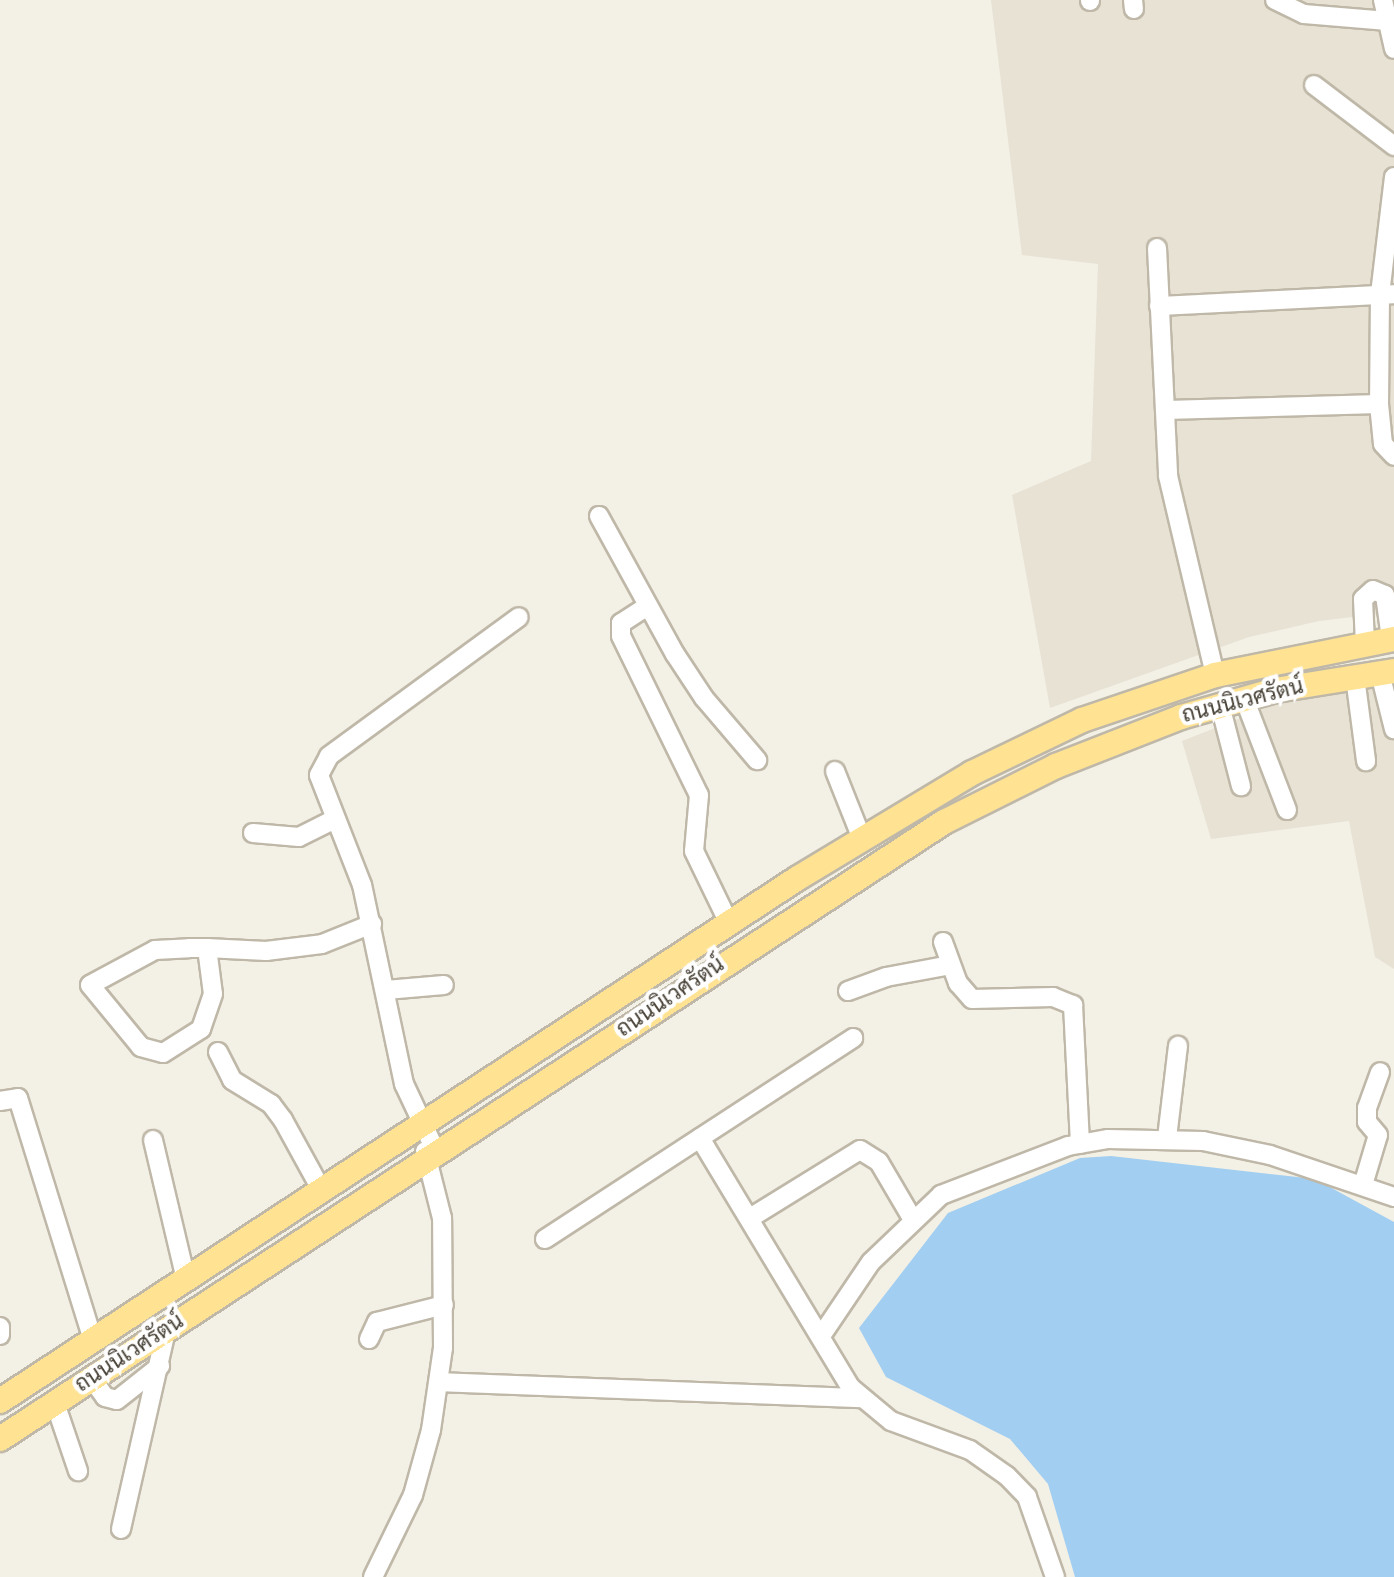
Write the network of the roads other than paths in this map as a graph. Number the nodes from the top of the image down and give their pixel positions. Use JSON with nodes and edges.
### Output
{"nodes":[{"id":1,"x":1275,"y":0,"type":"edge"},
{"id":2,"x":1383,"y":0,"type":"edge"},
{"id":3,"x":1388,"y":21,"type":"junction"},
{"id":4,"x":1394,"y":49,"type":"edge"},
{"id":5,"x":1314,"y":85,"type":"dead end"},
{"id":6,"x":1394,"y":146,"type":"edge"},
{"id":7,"x":1394,"y":177,"type":"edge"},
{"id":8,"x":1393,"y":198,"type":"edge"},
{"id":9,"x":1157,"y":248,"type":"dead end"},
{"id":10,"x":1387,"y":294,"type":"edge"},
{"id":11,"x":1159,"y":306,"type":"junction"},
{"id":12,"x":1379,"y":404,"type":"junction"},
{"id":13,"x":1166,"y":410,"type":"junction"},
{"id":14,"x":1394,"y":456,"type":"edge"},
{"id":15,"x":599,"y":516,"type":"dead end"},
{"id":16,"x":646,"y":607,"type":"junction"},
{"id":17,"x":519,"y":617,"type":"dead end"},
{"id":18,"x":1393,"y":639,"type":"edge"},
{"id":19,"x":1365,"y":643,"type":"junction"},
{"id":20,"x":1387,"y":672,"type":"edge"},
{"id":21,"x":1215,"y":675,"type":"junction"},
{"id":22,"x":1355,"y":677,"type":"junction"},
{"id":23,"x":1232,"y":702,"type":"junction"},
{"id":24,"x":1394,"y":729,"type":"edge"},
{"id":25,"x":757,"y":760,"type":"dead end"},
{"id":26,"x":1366,"y":761,"type":"dead end"},
{"id":27,"x":835,"y":771,"type":"dead end"},
{"id":28,"x":1241,"y":786,"type":"dead end"},
{"id":29,"x":1287,"y":810,"type":"dead end"},
{"id":30,"x":335,"y":819,"type":"junction"},
{"id":31,"x":253,"y":833,"type":"dead end"},
{"id":32,"x":862,"y":839,"type":"junction"},
{"id":33,"x":729,"y":923,"type":"junction"},
{"id":34,"x":372,"y":924,"type":"junction"},
{"id":35,"x":943,"y":942,"type":"dead end"},
{"id":36,"x":207,"y":948,"type":"junction"},
{"id":37,"x":950,"y":965,"type":"junction"},
{"id":38,"x":444,"y":985,"type":"dead end"},
{"id":39,"x":386,"y":990,"type":"junction"},
{"id":40,"x":848,"y":991,"type":"dead end"},
{"id":41,"x":853,"y":1038,"type":"dead end"},
{"id":42,"x":1178,"y":1046,"type":"dead end"},
{"id":43,"x":218,"y":1052,"type":"dead end"},
{"id":44,"x":1380,"y":1072,"type":"dead end"},
{"id":45,"x":0,"y":1101,"type":"edge"},
{"id":46,"x":416,"y":1129,"type":"junction"},
{"id":47,"x":700,"y":1138,"type":"junction"},
{"id":48,"x":1167,"y":1138,"type":"junction"},
{"id":49,"x":153,"y":1140,"type":"dead end"},
{"id":50,"x":1080,"y":1144,"type":"junction"},
{"id":51,"x":433,"y":1156,"type":"junction"},
{"id":52,"x":1363,"y":1185,"type":"junction"},
{"id":53,"x":322,"y":1191,"type":"junction"},
{"id":54,"x":1394,"y":1197,"type":"edge"},
{"id":55,"x":750,"y":1218,"type":"junction"},
{"id":56,"x":913,"y":1220,"type":"junction"},
{"id":57,"x":545,"y":1239,"type":"dead end"},
{"id":58,"x":186,"y":1280,"type":"junction"},
{"id":59,"x":444,"y":1305,"type":"junction"},
{"id":60,"x":0,"y":1327,"type":"edge"},
{"id":61,"x":166,"y":1331,"type":"junction"},
{"id":62,"x":0,"y":1335,"type":"edge"},
{"id":63,"x":821,"y":1336,"type":"junction"},
{"id":64,"x":369,"y":1339,"type":"dead end"},
{"id":65,"x":93,"y":1341,"type":"junction"},
{"id":66,"x":160,"y":1366,"type":"junction"},
{"id":67,"x":92,"y":1379,"type":"junction"},
{"id":68,"x":439,"y":1382,"type":"junction"},
{"id":69,"x":860,"y":1398,"type":"junction"},
{"id":70,"x":0,"y":1401,"type":"edge"},
{"id":71,"x":55,"y":1403,"type":"junction"},
{"id":72,"x":0,"y":1439,"type":"edge"},
{"id":73,"x":78,"y":1471,"type":"dead end"},
{"id":74,"x":121,"y":1529,"type":"dead end"},
{"id":75,"x":376,"y":1576,"type":"edge"},
{"id":76,"x":1055,"y":1577,"type":"edge"}],
"edges":[{"from":1,"to":3,"type":"street"},
{"from":2,"to":3,"type":"street"},
{"from":3,"to":4,"type":"street"},
{"from":5,"to":6,"type":"street"},
{"from":7,"to":8,"type":"street"},
{"from":8,"to":10,"type":"street"},
{"from":9,"to":11,"type":"street"},
{"from":10,"to":11,"type":"street"},
{"from":10,"to":12,"type":"street"},
{"from":11,"to":13,"type":"street"},
{"from":12,"to":13,"type":"street"},
{"from":12,"to":14,"type":"street"},
{"from":13,"to":21,"type":"street"},
{"from":15,"to":16,"type":"street"},
{"from":16,"to":25,"type":"street"},
{"from":16,"to":33,"type":"street"},
{"from":17,"to":30,"type":"street"},
{"from":18,"to":19,"type":"main road","name":"ถนนนิเวศรัตน์"},
{"from":18,"to":19,"type":"street"},
{"from":19,"to":21,"type":"main road","name":"ถนนนิเวศรัตน์"},
{"from":20,"to":22,"type":"main road","name":"ถนนนิเวศรัตน์"},
{"from":20,"to":24,"type":"street"},
{"from":21,"to":32,"type":"main road","name":"ถนนนิเวศรัตน์"},
{"from":22,"to":23,"type":"main road","name":"ถนนนิเวศรัตน์"},
{"from":22,"to":26,"type":"street"},
{"from":23,"to":28,"type":"street"},
{"from":23,"to":29,"type":"street"},
{"from":23,"to":51,"type":"main road","name":"ถนนนิเวศรัตน์"},
{"from":27,"to":32,"type":"street"},
{"from":30,"to":31,"type":"street"},
{"from":30,"to":34,"type":"street"},
{"from":32,"to":33,"type":"main road","name":"ถนนนิเวศรัตน์"},
{"from":33,"to":46,"type":"main road","name":"ถนนนิเวศรัตน์"},
{"from":34,"to":36,"type":"street"},
{"from":34,"to":39,"type":"street"},
{"from":35,"to":37,"type":"street"},
{"from":36,"to":36,"type":"street"},
{"from":37,"to":40,"type":"street"},
{"from":37,"to":50,"type":"street"},
{"from":38,"to":39,"type":"street"},
{"from":39,"to":46,"type":"street"},
{"from":41,"to":47,"type":"street"},
{"from":42,"to":48,"type":"street"},
{"from":43,"to":53,"type":"street"},
{"from":44,"to":52,"type":"street"},
{"from":45,"to":65,"type":"street"},
{"from":46,"to":51,"type":"street"},
{"from":46,"to":53,"type":"main road","name":"ถนนนิเวศรัตน์"},
{"from":47,"to":55,"type":"street"},
{"from":47,"to":57,"type":"street"},
{"from":48,"to":50,"type":"street"},
{"from":48,"to":52,"type":"street"},
{"from":49,"to":58,"type":"street"},
{"from":50,"to":56,"type":"street"},
{"from":51,"to":59,"type":"street"},
{"from":51,"to":61,"type":"main road","name":"ถนนนิเวศรัตน์"},
{"from":52,"to":54,"type":"street"},
{"from":53,"to":58,"type":"main road","name":"ถนนนิเวศรัตน์"},
{"from":55,"to":56,"type":"street"},
{"from":55,"to":63,"type":"street"},
{"from":56,"to":63,"type":"street"},
{"from":58,"to":65,"type":"main road","name":"ถนนนิเวศรัตน์"},
{"from":59,"to":64,"type":"street"},
{"from":59,"to":68,"type":"street"},
{"from":60,"to":62,"type":"street"},
{"from":61,"to":66,"type":"street"},
{"from":61,"to":67,"type":"main road","name":"ถนนนิเวศรัตน์"},
{"from":63,"to":69,"type":"street"},
{"from":65,"to":70,"type":"main road","name":"ถนนนิเวศรัตน์"},
{"from":66,"to":67,"type":"street"},
{"from":66,"to":74,"type":"street"},
{"from":67,"to":71,"type":"main road","name":"ถนนนิเวศรัตน์"},
{"from":68,"to":69,"type":"street"},
{"from":68,"to":75,"type":"street"},
{"from":69,"to":76,"type":"street"},
{"from":71,"to":72,"type":"main road","name":"ถนนนิเวศรัตน์"},
{"from":71,"to":73,"type":"street"}]}
